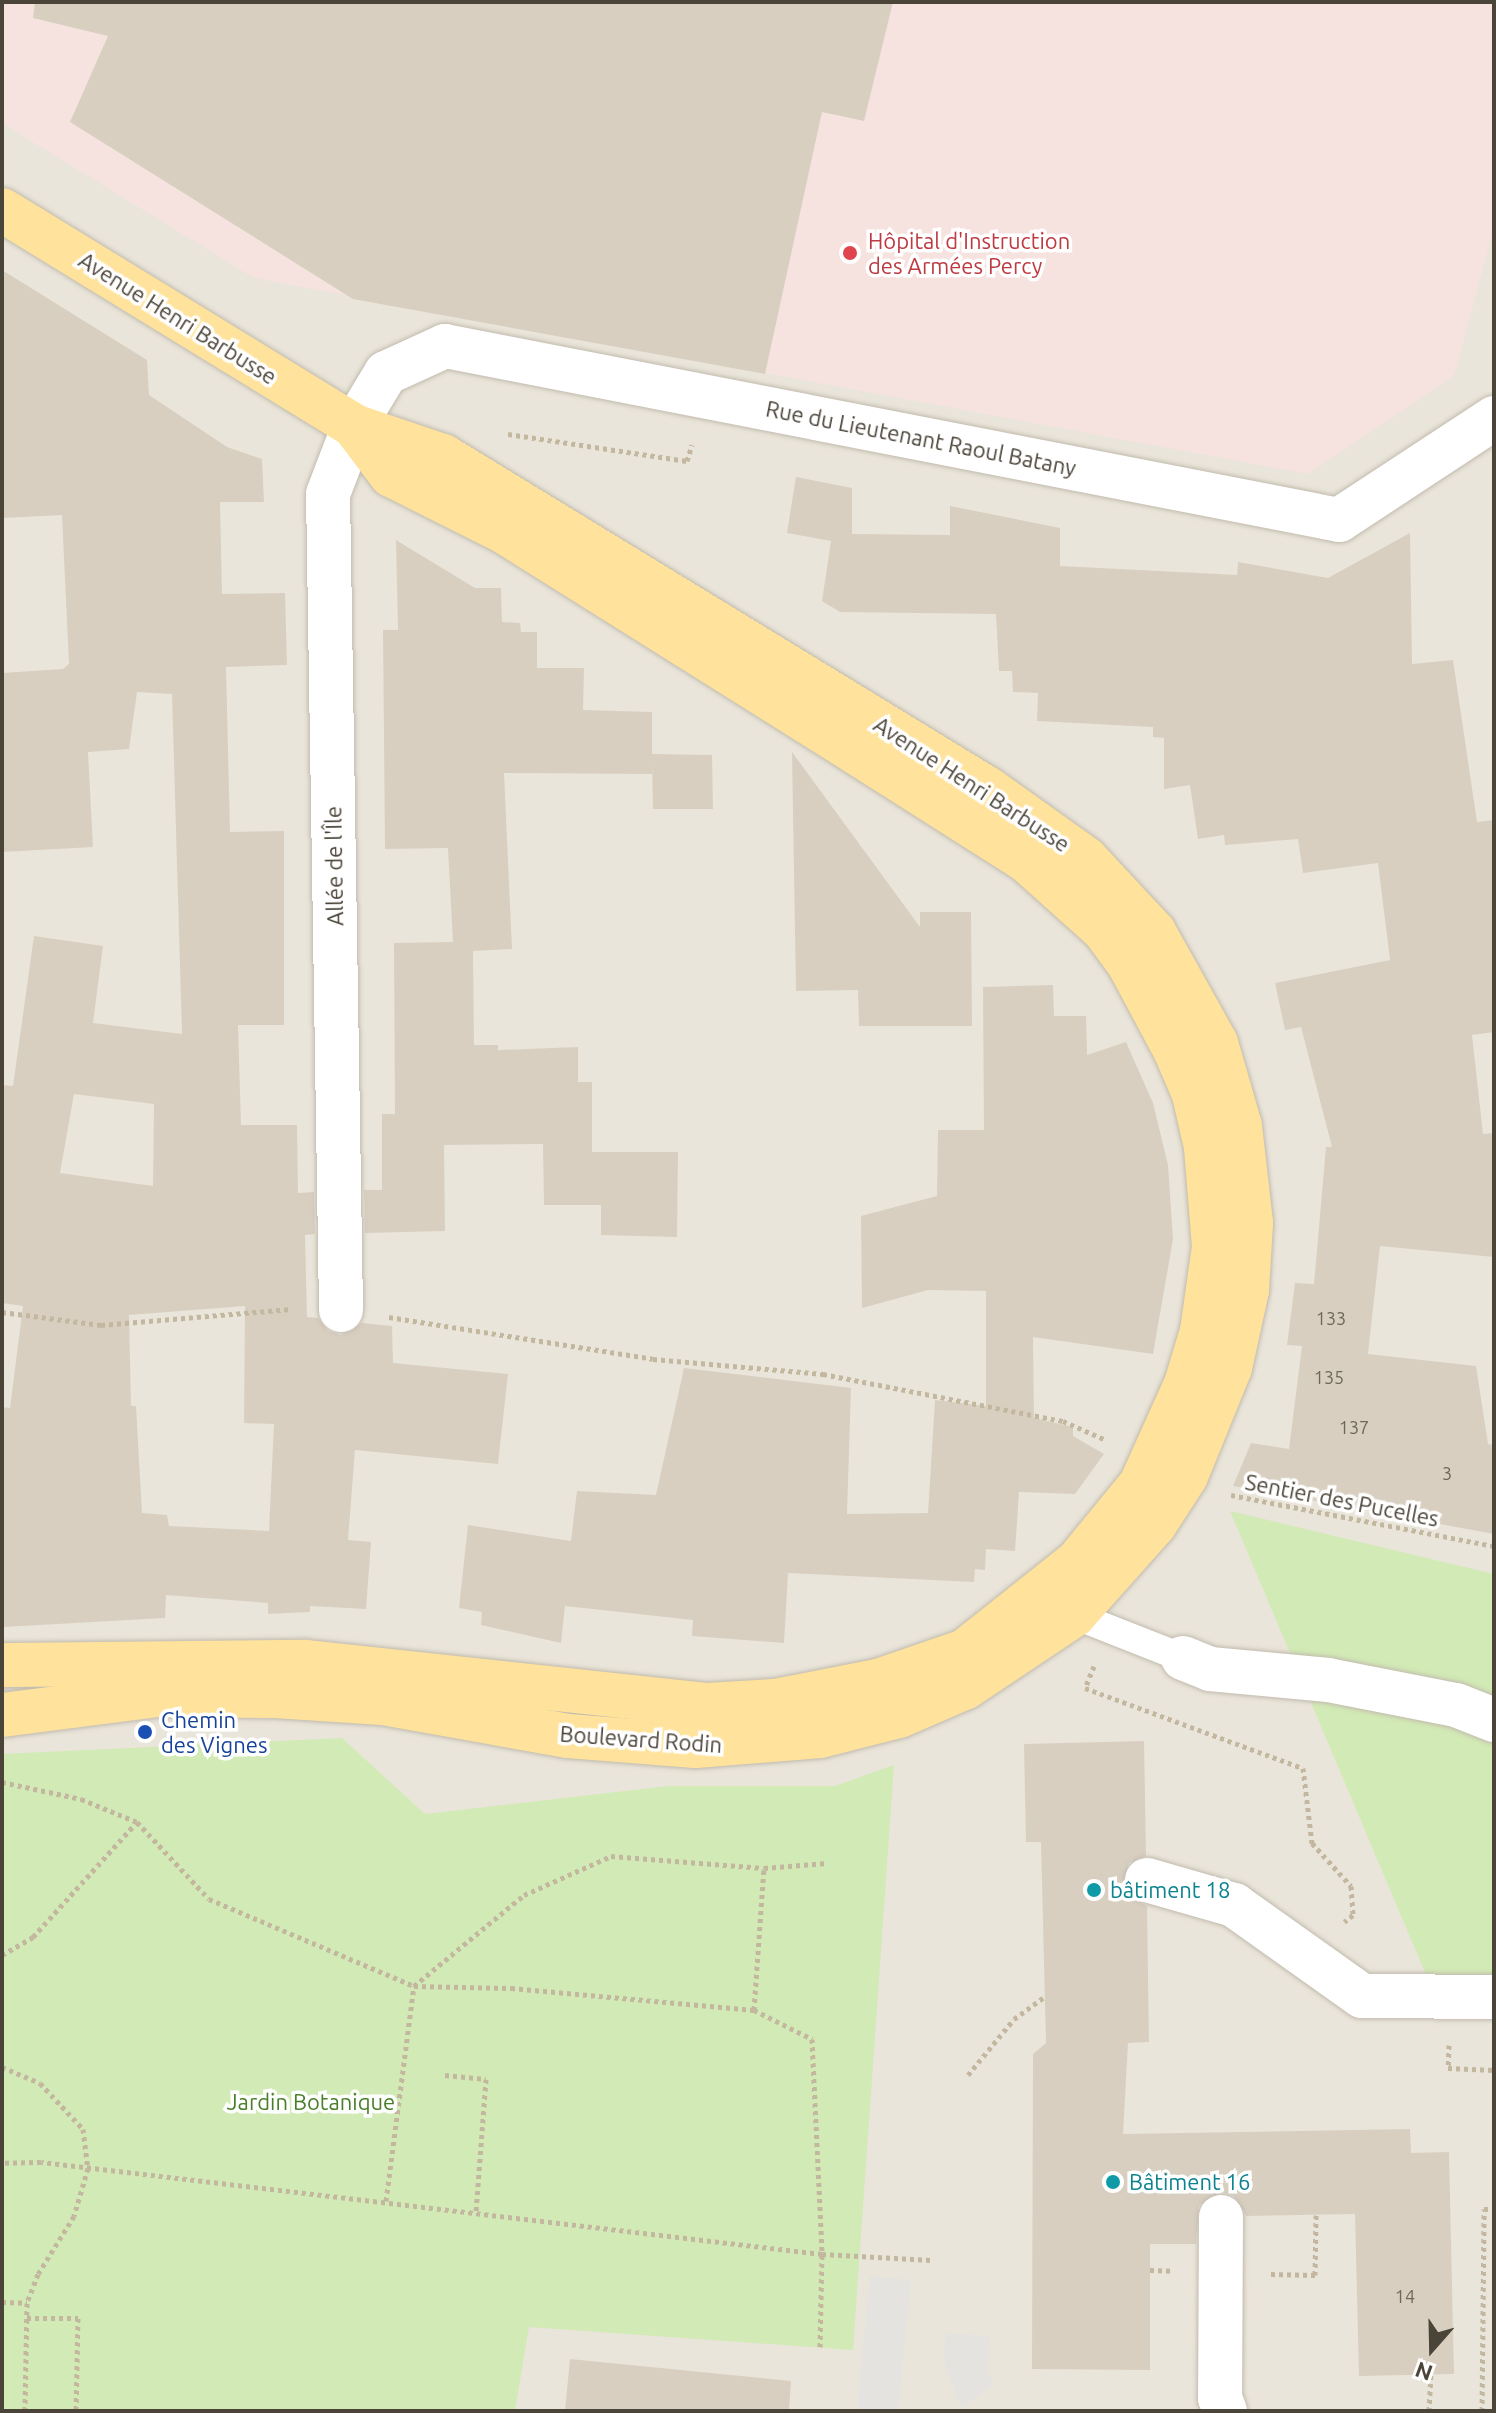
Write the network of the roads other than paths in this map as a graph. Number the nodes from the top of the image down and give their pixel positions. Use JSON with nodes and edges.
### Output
{"nodes":[{"id":1,"x":2,"y":210,"type":"edge"},
{"id":2,"x":354,"y":426,"type":"junction"},
{"id":3,"x":1493,"y":426,"type":"edge"},
{"id":4,"x":341,"y":1310,"type":"road end"},
{"id":5,"x":1170,"y":1469,"type":"junction"},
{"id":6,"x":1074,"y":1615,"type":"junction"},
{"id":7,"x":1183,"y":1658,"type":"joint"},
{"id":8,"x":2,"y":1665,"type":"edge"},
{"id":9,"x":2,"y":1715,"type":"edge"},
{"id":10,"x":1494,"y":1720,"type":"edge"},
{"id":11,"x":1147,"y":1880,"type":"dead end"},
{"id":12,"x":1494,"y":1997,"type":"edge"},
{"id":13,"x":1221,"y":2217,"type":"dead end"},
{"id":14,"x":1225,"y":2411,"type":"edge"}],
"edges":[{"from":1,"to":2,"type":"main road","name":"Avenue Henri Barbusse"},
{"from":2,"to":3,"type":"street","name":"Rue du Lieutenant Raoul Batany"},
{"from":2,"to":4,"type":"street","name":"Allée de l'Île"},
{"from":2,"to":5,"type":"main road","name":"Avenue Henri Barbusse"},
{"from":5,"to":6,"type":"main road","name":"Boulevard Rodin"},
{"from":5,"to":8,"type":"main road","name":"Boulevard Rodin"},
{"from":6,"to":7,"type":"lane"},
{"from":6,"to":9,"type":"main road","name":"Boulevard Rodin"},
{"from":7,"to":10,"type":"street"},
{"from":11,"to":12,"type":"street"},
{"from":13,"to":14,"type":"street"}]}
